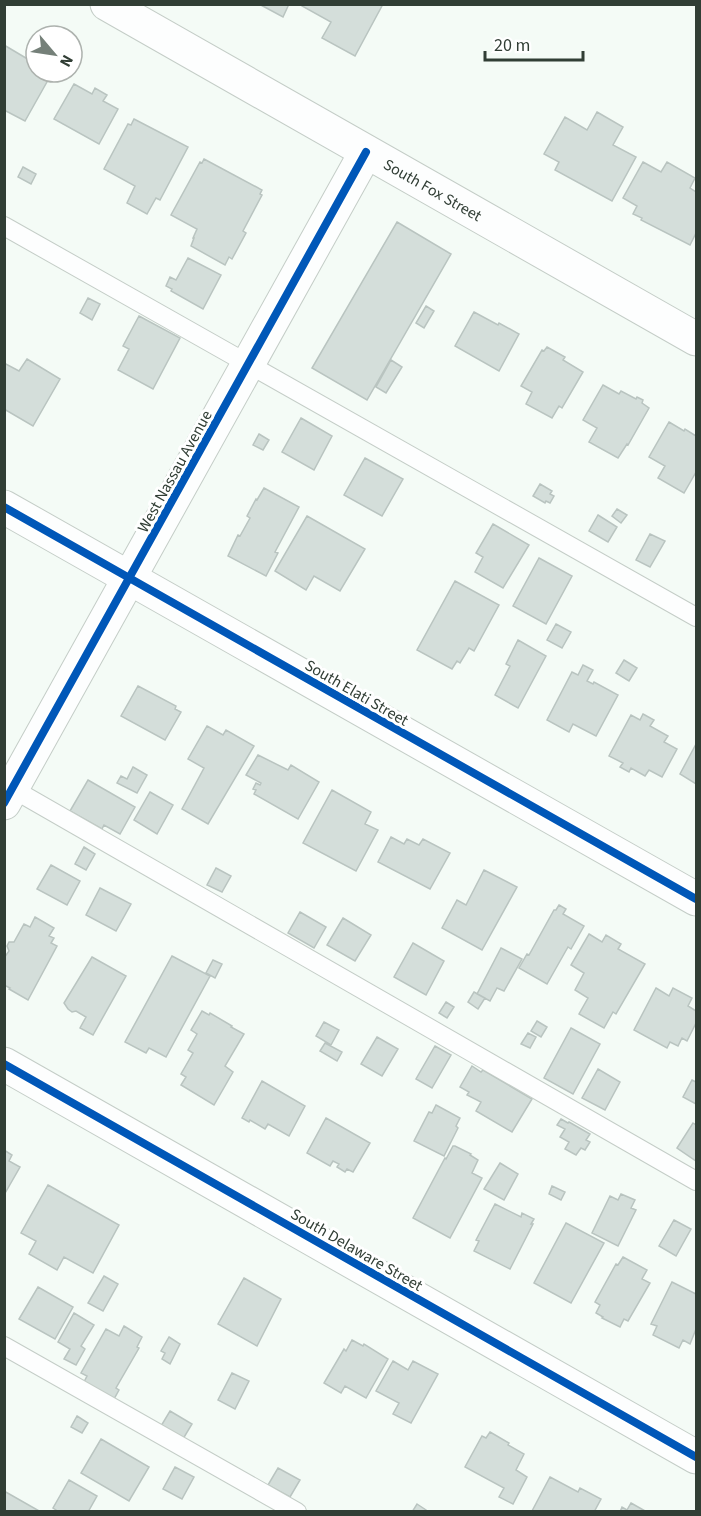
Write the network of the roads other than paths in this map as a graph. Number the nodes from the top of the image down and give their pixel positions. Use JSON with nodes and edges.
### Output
{"nodes":[{"id":1,"x":107,"y":4,"type":"edge"},
{"id":2,"x":366,"y":152,"type":"junction"},
{"id":3,"x":4,"y":226,"type":"edge"},
{"id":4,"x":696,"y":339,"type":"edge"},
{"id":5,"x":249,"y":363,"type":"junction"},
{"id":6,"x":4,"y":507,"type":"edge"},
{"id":7,"x":130,"y":578,"type":"junction"},
{"id":8,"x":696,"y":617,"type":"edge"},
{"id":9,"x":7,"y":792,"type":"edge"},
{"id":10,"x":696,"y":899,"type":"edge"},
{"id":11,"x":4,"y":1064,"type":"edge"},
{"id":12,"x":696,"y":1181,"type":"edge"},
{"id":13,"x":4,"y":1346,"type":"edge"},
{"id":14,"x":696,"y":1457,"type":"edge"},
{"id":15,"x":297,"y":1512,"type":"edge"}],
"edges":[{"from":1,"to":2,"type":"street","name":"South Fox Street"},
{"from":2,"to":4,"type":"street","name":"South Fox Street"},
{"from":2,"to":5,"type":"street","name":"West Nassau Avenue"},
{"from":3,"to":5,"type":"lane"},
{"from":5,"to":7,"type":"street","name":"West Nassau Avenue"},
{"from":5,"to":8,"type":"lane"},
{"from":6,"to":7,"type":"street","name":"South Elati Street"},
{"from":7,"to":9,"type":"street","name":"West Nassau Avenue"},
{"from":7,"to":10,"type":"street","name":"South Elati Street"},
{"from":9,"to":12,"type":"lane"},
{"from":11,"to":14,"type":"street","name":"South Delaware Street"},
{"from":13,"to":15,"type":"lane"}]}
